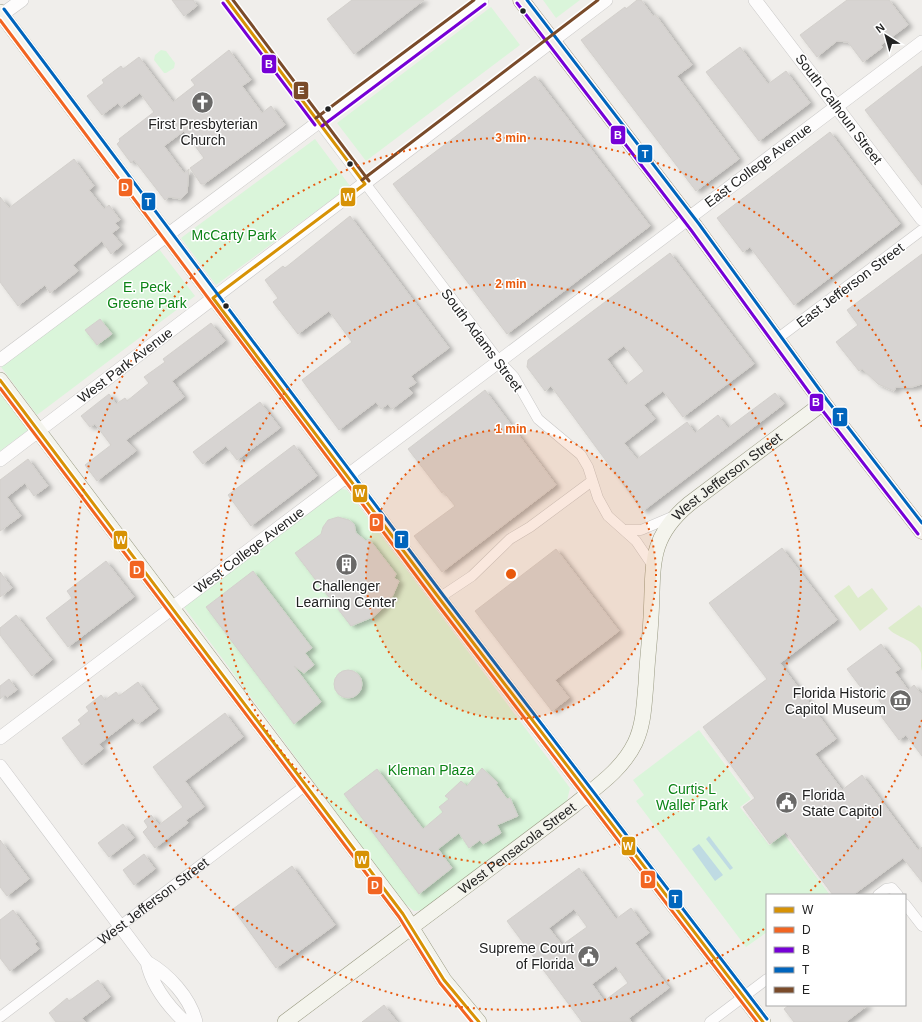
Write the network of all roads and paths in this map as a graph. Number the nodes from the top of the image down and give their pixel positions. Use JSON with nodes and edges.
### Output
{"nodes":[{"id":1,"x":22,"y":0,"type":"edge"},
{"id":2,"x":227,"y":0,"type":"edge"},
{"id":3,"x":482,"y":0,"type":"edge"},
{"id":4,"x":521,"y":0,"type":"edge"},
{"id":5,"x":606,"y":0,"type":"edge"},
{"id":6,"x":755,"y":0,"type":"edge"},
{"id":7,"x":1,"y":14,"type":"edge"},
{"id":8,"x":552,"y":41,"type":"junction"},
{"id":9,"x":922,"y":42,"type":"edge"},
{"id":10,"x":836,"y":106,"type":"junction"},
{"id":11,"x":319,"y":122,"type":"junction"},
{"id":12,"x":365,"y":184,"type":"junction"},
{"id":13,"x":688,"y":218,"type":"junction"},
{"id":14,"x":922,"y":219,"type":"edge"},
{"id":15,"x":922,"y":230,"type":"edge"},
{"id":16,"x":167,"y":235,"type":"junction"},
{"id":17,"x":213,"y":298,"type":"junction"},
{"id":18,"x":777,"y":339,"type":"junction"},
{"id":19,"x":0,"y":360,"type":"edge"},
{"id":20,"x":499,"y":361,"type":"junction"},
{"id":21,"x":0,"y":380,"type":"edge"},
{"id":22,"x":823,"y":403,"type":"junction"},
{"id":23,"x":38,"y":431,"type":"junction"},
{"id":24,"x":0,"y":460,"type":"edge"},
{"id":25,"x":347,"y":476,"type":"junction"},
{"id":26,"x":592,"y":481,"type":"junction"},
{"id":27,"x":675,"y":515,"type":"junction"},
{"id":28,"x":625,"y":530,"type":"junction"},
{"id":29,"x":922,"y":531,"type":"edge"},
{"id":30,"x":653,"y":566,"type":"junction"},
{"id":31,"x":439,"y":598,"type":"junction"},
{"id":32,"x":172,"y":608,"type":"junction"},
{"id":33,"x":0,"y":738,"type":"edge"},
{"id":34,"x":0,"y":766,"type":"edge"},
{"id":35,"x":306,"y":785,"type":"junction"},
{"id":36,"x":588,"y":793,"type":"junction"},
{"id":37,"x":895,"y":892,"type":"edge"},
{"id":38,"x":879,"y":894,"type":"edge"},
{"id":39,"x":906,"y":905,"type":"edge"},
{"id":40,"x":119,"y":926,"type":"junction"},
{"id":41,"x":922,"y":926,"type":"edge"},
{"id":42,"x":411,"y":927,"type":"junction"},
{"id":43,"x":147,"y":962,"type":"junction"},
{"id":44,"x":766,"y":980,"type":"edge"},
{"id":45,"x":744,"y":996,"type":"junction"},
{"id":46,"x":0,"y":1017,"type":"edge"},
{"id":47,"x":185,"y":1022,"type":"edge"},
{"id":48,"x":196,"y":1022,"type":"edge"},
{"id":49,"x":285,"y":1022,"type":"edge"},
{"id":50,"x":479,"y":1022,"type":"edge"},
{"id":51,"x":710,"y":1022,"type":"edge"},
{"id":52,"x":763,"y":1022,"type":"edge"}],
"edges":[{"from":1,"to":7,"type":"street"},
{"from":2,"to":11,"type":"street","name":"South Adams Street"},
{"from":3,"to":11,"type":"street"},
{"from":4,"to":8,"type":"main road"},
{"from":5,"to":8,"type":"street","name":"West Park Avenue"},
{"from":6,"to":10,"type":"street","name":"South Calhoun Street"},
{"from":7,"to":16,"type":"main road"},
{"from":8,"to":12,"type":"street","name":"West Park Avenue"},
{"from":8,"to":13,"type":"main road"},
{"from":9,"to":10,"type":"street","name":"East College Avenue"},
{"from":10,"to":13,"type":"street","name":"East College Avenue"},
{"from":10,"to":14,"type":"street","name":"South Calhoun Street"},
{"from":11,"to":12,"type":"street","name":"South Adams Street"},
{"from":11,"to":16,"type":"street"},
{"from":12,"to":17,"type":"street","name":"West Park Avenue"},
{"from":12,"to":20,"type":"street","name":"South Adams Street"},
{"from":13,"to":18,"type":"main road"},
{"from":13,"to":20,"type":"street","name":"East College Avenue"},
{"from":15,"to":18,"type":"street","name":"East Jefferson Street"},
{"from":16,"to":17,"type":"main road"},
{"from":16,"to":19,"type":"street"},
{"from":17,"to":23,"type":"street","name":"West Park Avenue"},
{"from":17,"to":25,"type":"main road"},
{"from":18,"to":22,"type":"main road"},
{"from":20,"to":25,"type":"street","name":"West College Avenue"},
{"from":20,"to":26,"type":"street","name":"South Adams Street"},
{"from":21,"to":23,"type":"main road"},
{"from":22,"to":27,"type":"main road","name":"West Jefferson Street"},
{"from":22,"to":29,"type":"main road"},
{"from":23,"to":24,"type":"street","name":"West Park Avenue"},
{"from":23,"to":32,"type":"main road"},
{"from":25,"to":31,"type":"main road"},
{"from":25,"to":32,"type":"street","name":"West College Avenue"},
{"from":26,"to":28,"type":"street","name":"South Adams Street"},
{"from":26,"to":31,"type":"street"},
{"from":27,"to":28,"type":"street"},
{"from":27,"to":30,"type":"main road","name":"West Jefferson Street"},
{"from":28,"to":30,"type":"street","name":"South Adams Street"},
{"from":30,"to":36,"type":"main road","name":"West Pensacola Street"},
{"from":31,"to":36,"type":"main road"},
{"from":32,"to":33,"type":"street","name":"West College Avenue"},
{"from":32,"to":35,"type":"main road"},
{"from":34,"to":40,"type":"street"},
{"from":35,"to":40,"type":"street","name":"West Jefferson Street"},
{"from":35,"to":42,"type":"main road"},
{"from":36,"to":42,"type":"main road","name":"West Pensacola Street"},
{"from":36,"to":45,"type":"main road"},
{"from":37,"to":38,"type":"street"},
{"from":39,"to":41,"type":"street"},
{"from":40,"to":43,"type":"street"},
{"from":40,"to":46,"type":"street","name":"West Jefferson Street"},
{"from":42,"to":49,"type":"main road","name":"West Pensacola Street"},
{"from":42,"to":50,"type":"main road"},
{"from":43,"to":47,"type":"street"},
{"from":43,"to":48,"type":"street"},
{"from":44,"to":45,"type":"street"},
{"from":45,"to":51,"type":"street"},
{"from":45,"to":52,"type":"main road"}]}
